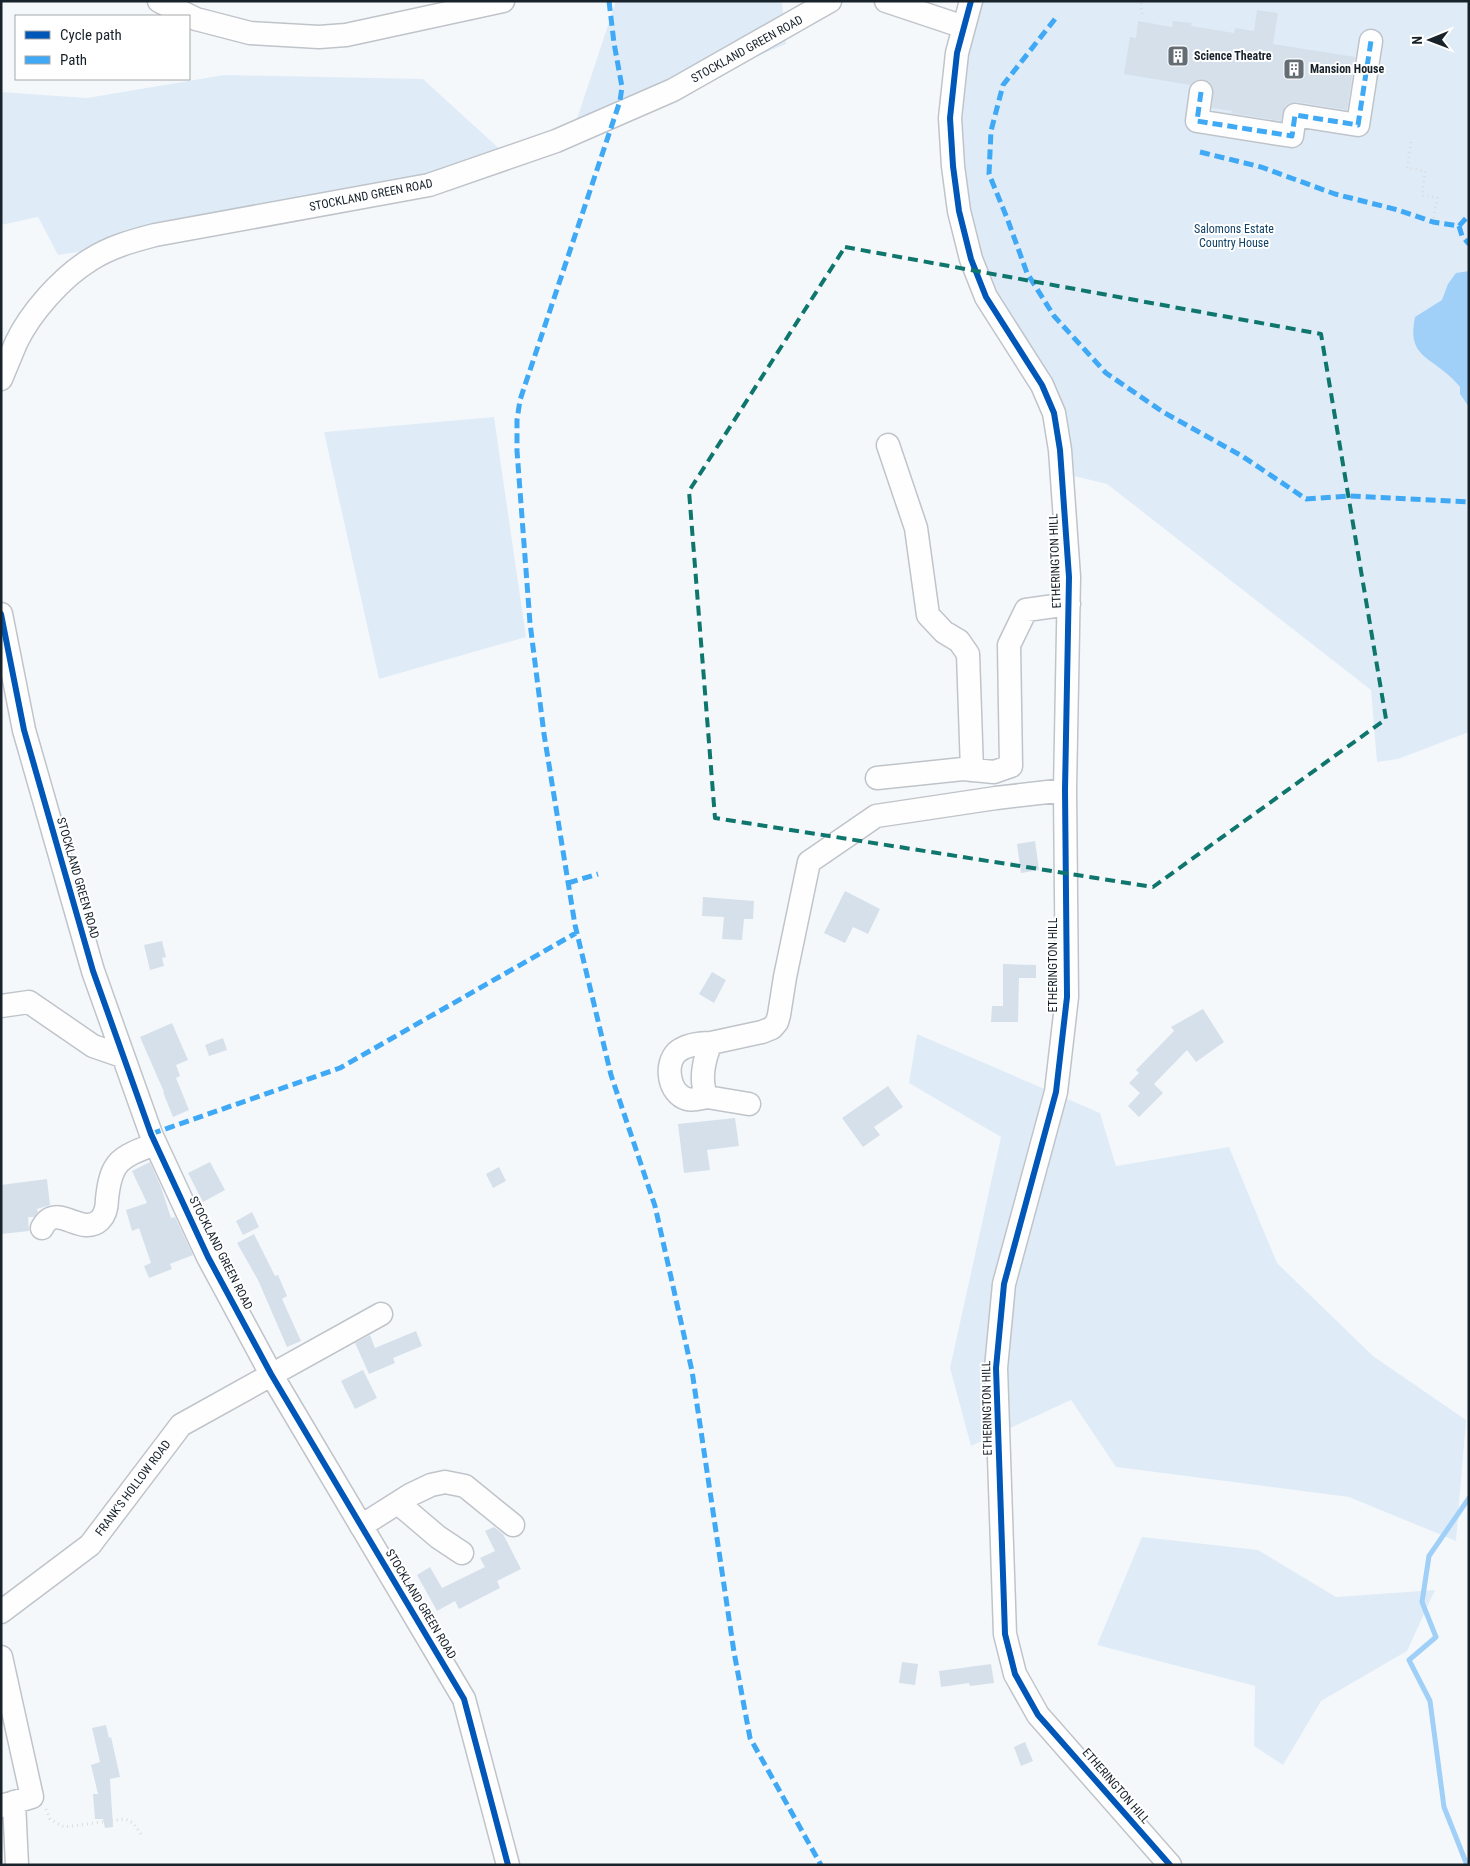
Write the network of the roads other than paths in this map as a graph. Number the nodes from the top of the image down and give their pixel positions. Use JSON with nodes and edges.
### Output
{"nodes":[{"id":1,"x":503,"y":1,"type":"edge"},
{"id":2,"x":830,"y":1,"type":"edge"},
{"id":3,"x":886,"y":1,"type":"edge"},
{"id":4,"x":971,"y":1,"type":"edge"},
{"id":5,"x":164,"y":2,"type":"edge"},
{"id":6,"x":188,"y":15,"type":"edge"},
{"id":7,"x":190,"y":16,"type":"edge"},
{"id":8,"x":964,"y":27,"type":"junction"},
{"id":9,"x":1371,"y":41,"type":"dead end"},
{"id":10,"x":1201,"y":92,"type":"dead end"},
{"id":11,"x":1,"y":379,"type":"edge"},
{"id":12,"x":888,"y":445,"type":"dead end"},
{"id":13,"x":1069,"y":604,"type":"junction"},
{"id":14,"x":1,"y":614,"type":"edge"},
{"id":15,"x":972,"y":770,"type":"junction"},
{"id":16,"x":876,"y":778,"type":"dead end"},
{"id":17,"x":1065,"y":790,"type":"junction"},
{"id":18,"x":1,"y":1006,"type":"edge"},
{"id":19,"x":711,"y":1043,"type":"junction"},
{"id":20,"x":122,"y":1056,"type":"junction"},
{"id":21,"x":707,"y":1097,"type":"junction"},
{"id":22,"x":749,"y":1104,"type":"dead end"},
{"id":23,"x":155,"y":1144,"type":"junction"},
{"id":24,"x":42,"y":1228,"type":"dead end"},
{"id":25,"x":381,"y":1314,"type":"dead end"},
{"id":26,"x":271,"y":1374,"type":"junction"},
{"id":27,"x":398,"y":1503,"type":"junction"},
{"id":28,"x":513,"y":1525,"type":"dead end"},
{"id":29,"x":362,"y":1526,"type":"junction"},
{"id":30,"x":462,"y":1554,"type":"dead end"},
{"id":31,"x":1,"y":1612,"type":"edge"},
{"id":32,"x":1,"y":1657,"type":"edge"},
{"id":33,"x":8,"y":1804,"type":"edge"},
{"id":34,"x":17,"y":1865,"type":"edge"},
{"id":35,"x":508,"y":1865,"type":"edge"},
{"id":36,"x":1170,"y":1865,"type":"edge"}],
"edges":[{"from":1,"to":7,"type":"street"},
{"from":2,"to":11,"type":"street","name":"STOCKLAND GREEN ROAD"},
{"from":3,"to":8,"type":"street"},
{"from":4,"to":8,"type":"street","name":"ETHERINGTON HILL"},
{"from":5,"to":6,"type":"street"},
{"from":8,"to":13,"type":"street","name":"ETHERINGTON HILL"},
{"from":9,"to":10,"type":"street"},
{"from":12,"to":15,"type":"street"},
{"from":13,"to":15,"type":"street"},
{"from":13,"to":17,"type":"street","name":"ETHERINGTON HILL"},
{"from":14,"to":20,"type":"street","name":"STOCKLAND GREEN ROAD"},
{"from":15,"to":16,"type":"street"},
{"from":17,"to":19,"type":"street"},
{"from":17,"to":36,"type":"street","name":"ETHERINGTON HILL"},
{"from":18,"to":20,"type":"street"},
{"from":19,"to":21,"type":"street"},
{"from":19,"to":21,"type":"street"},
{"from":20,"to":23,"type":"street","name":"STOCKLAND GREEN ROAD"},
{"from":21,"to":22,"type":"street"},
{"from":23,"to":24,"type":"street"},
{"from":23,"to":26,"type":"street","name":"STOCKLAND GREEN ROAD"},
{"from":25,"to":26,"type":"street","name":"FRANK'S HOLLOW ROAD"},
{"from":26,"to":29,"type":"street","name":"STOCKLAND GREEN ROAD"},
{"from":26,"to":31,"type":"street","name":"FRANK'S HOLLOW ROAD"},
{"from":27,"to":28,"type":"street"},
{"from":27,"to":29,"type":"street"},
{"from":27,"to":30,"type":"street"},
{"from":29,"to":35,"type":"street","name":"STOCKLAND GREEN ROAD"},
{"from":32,"to":33,"type":"street"},
{"from":33,"to":34,"type":"street"}]}
